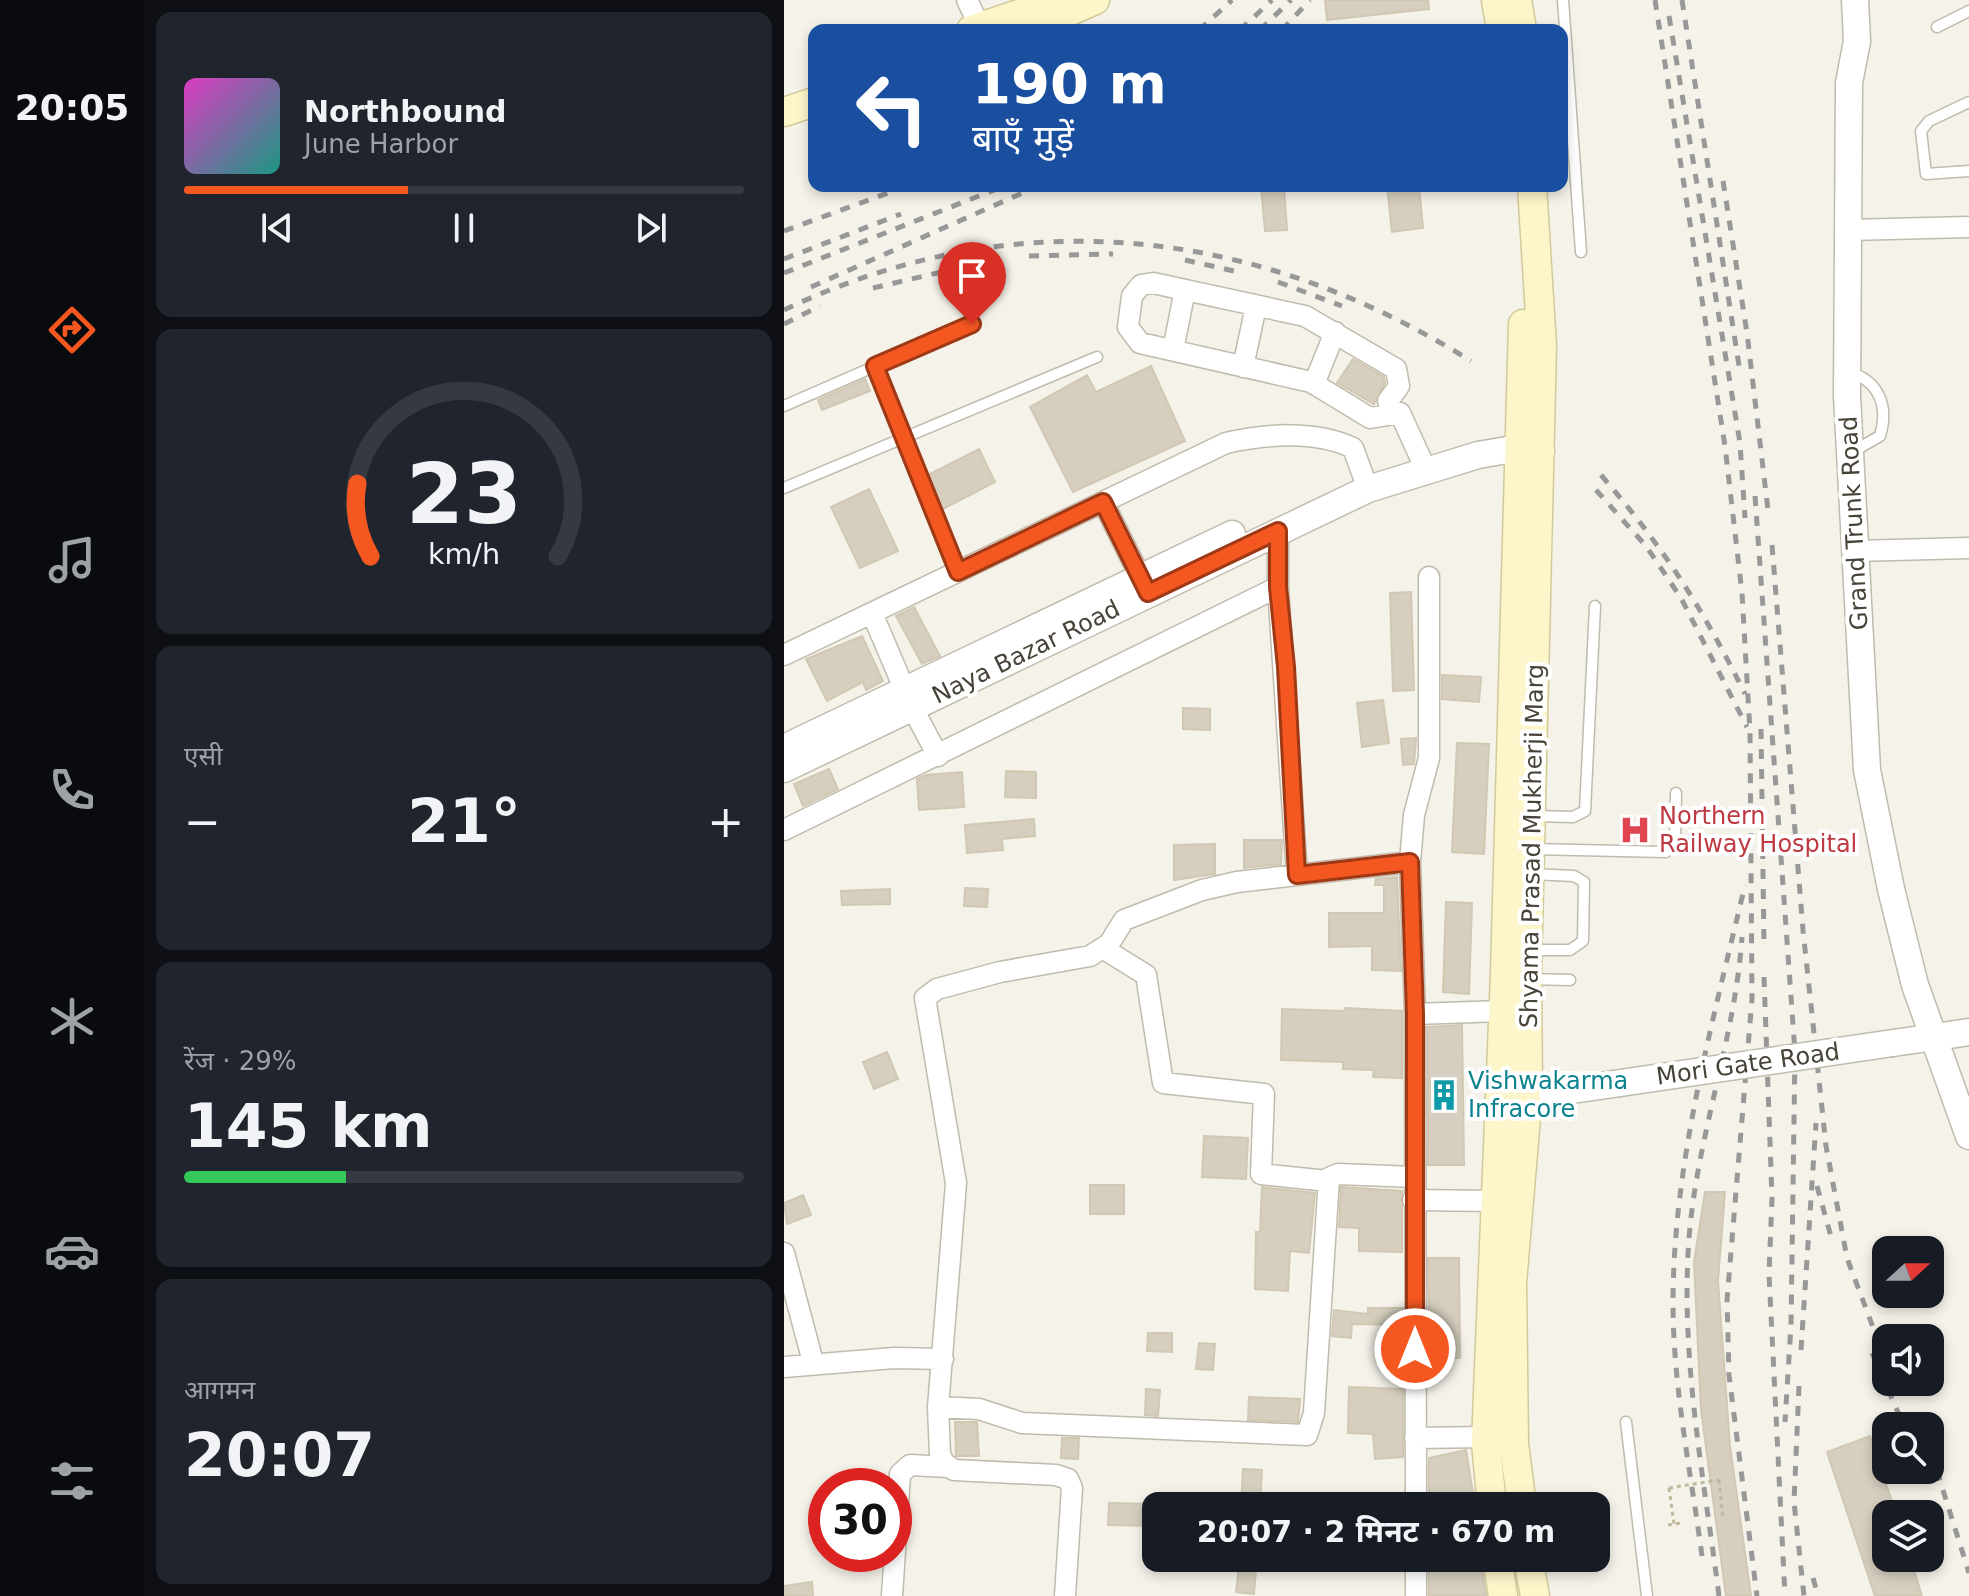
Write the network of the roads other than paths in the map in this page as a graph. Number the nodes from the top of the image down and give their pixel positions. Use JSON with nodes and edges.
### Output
{"nodes":[{"id":1,"x":967,"y":0,"type":"edge"},
{"id":2,"x":1061,"y":0,"type":"edge"},
{"id":3,"x":1095,"y":0,"type":"edge"},
{"id":4,"x":1496,"y":0,"type":"edge"},
{"id":5,"x":1517,"y":0,"type":"edge"},
{"id":6,"x":1563,"y":0,"type":"edge"},
{"id":7,"x":1840,"y":0,"type":"edge"},
{"id":8,"x":1855,"y":0,"type":"edge"},
{"id":9,"x":1969,"y":11,"type":"edge"},
{"id":10,"x":977,"y":19,"type":"edge"},
{"id":11,"x":1038,"y":24,"type":"edge"},
{"id":12,"x":1500,"y":24,"type":"edge"},
{"id":13,"x":1521,"y":24,"type":"edge"},
{"id":14,"x":1565,"y":24,"type":"edge"},
{"id":15,"x":1937,"y":27,"type":"dead end"},
{"id":16,"x":1568,"y":70,"type":"edge"},
{"id":17,"x":1849,"y":83,"type":"junction"},
{"id":18,"x":808,"y":85,"type":"edge"},
{"id":19,"x":784,"y":93,"type":"edge"},
{"id":20,"x":1969,"y":102,"type":"edge"},
{"id":21,"x":808,"y":104,"type":"edge"},
{"id":22,"x":784,"y":112,"type":"edge"},
{"id":23,"x":1969,"y":171,"type":"edge"},
{"id":24,"x":1513,"y":192,"type":"edge"},
{"id":25,"x":1532,"y":192,"type":"edge"},
{"id":26,"x":1969,"y":227,"type":"edge"},
{"id":27,"x":1848,"y":230,"type":"junction"},
{"id":28,"x":1581,"y":252,"type":"dead end"},
{"id":29,"x":1185,"y":290,"type":"junction"},
{"id":30,"x":1256,"y":306,"type":"junction"},
{"id":31,"x":972,"y":324,"type":"dead end"},
{"id":32,"x":1335,"y":332,"type":"junction"},
{"id":33,"x":1173,"y":350,"type":"junction"},
{"id":34,"x":1097,"y":357,"type":"dead end"},
{"id":35,"x":875,"y":366,"type":"junction"},
{"id":36,"x":1243,"y":367,"type":"junction"},
{"id":37,"x":1847,"y":371,"type":"junction"},
{"id":38,"x":1314,"y":384,"type":"junction"},
{"id":39,"x":1388,"y":401,"type":"dead end"},
{"id":40,"x":784,"y":406,"type":"edge"},
{"id":41,"x":901,"y":437,"type":"junction"},
{"id":42,"x":1530,"y":441,"type":"junction"},
{"id":43,"x":1850,"y":453,"type":"junction"},
{"id":44,"x":1421,"y":459,"type":"junction"},
{"id":45,"x":1365,"y":482,"type":"junction"},
{"id":46,"x":784,"y":488,"type":"edge"},
{"id":47,"x":1103,"y":502,"type":"junction"},
{"id":48,"x":1278,"y":531,"type":"junction"},
{"id":49,"x":1969,"y":548,"type":"edge"},
{"id":50,"x":1855,"y":551,"type":"junction"},
{"id":51,"x":958,"y":572,"type":"junction"},
{"id":52,"x":1429,"y":577,"type":"dead end"},
{"id":53,"x":1144,"y":584,"type":"junction"},
{"id":54,"x":1278,"y":587,"type":"junction"},
{"id":55,"x":1595,"y":606,"type":"dead end"},
{"id":56,"x":872,"y":613,"type":"junction"},
{"id":57,"x":784,"y":655,"type":"edge"},
{"id":58,"x":908,"y":698,"type":"junction"},
{"id":59,"x":784,"y":748,"type":"edge"},
{"id":60,"x":938,"y":756,"type":"junction"},
{"id":61,"x":784,"y":769,"type":"edge"},
{"id":62,"x":1676,"y":793,"type":"dead end"},
{"id":63,"x":1531,"y":815,"type":"junction"},
{"id":64,"x":784,"y":830,"type":"edge"},
{"id":65,"x":1410,"y":862,"type":"junction"},
{"id":66,"x":1530,"y":862,"type":"junction"},
{"id":67,"x":1297,"y":875,"type":"junction"},
{"id":68,"x":1104,"y":949,"type":"junction"},
{"id":69,"x":1522,"y":969,"type":"junction"},
{"id":70,"x":1570,"y":980,"type":"dead end"},
{"id":71,"x":1502,"y":1011,"type":"junction"},
{"id":72,"x":1415,"y":1014,"type":"junction"},
{"id":73,"x":1969,"y":1032,"type":"edge"},
{"id":74,"x":1934,"y":1038,"type":"junction"},
{"id":75,"x":1527,"y":1095,"type":"junction"},
{"id":76,"x":1969,"y":1136,"type":"edge"},
{"id":77,"x":1414,"y":1177,"type":"junction"},
{"id":78,"x":1328,"y":1181,"type":"junction"},
{"id":79,"x":1413,"y":1200,"type":"junction"},
{"id":80,"x":1495,"y":1201,"type":"junction"},
{"id":81,"x":784,"y":1253,"type":"edge"},
{"id":82,"x":943,"y":1359,"type":"junction"},
{"id":83,"x":813,"y":1362,"type":"junction"},
{"id":84,"x":784,"y":1367,"type":"edge"},
{"id":85,"x":938,"y":1407,"type":"junction"},
{"id":86,"x":1626,"y":1422,"type":"dead end"},
{"id":87,"x":1486,"y":1437,"type":"junction"},
{"id":88,"x":1415,"y":1438,"type":"junction"},
{"id":89,"x":948,"y":1467,"type":"junction"},
{"id":90,"x":1416,"y":1492,"type":"edge"},
{"id":91,"x":1491,"y":1492,"type":"edge"},
{"id":92,"x":1520,"y":1492,"type":"edge"},
{"id":93,"x":1416,"y":1572,"type":"edge"},
{"id":94,"x":1499,"y":1572,"type":"edge"},
{"id":95,"x":1531,"y":1572,"type":"edge"},
{"id":96,"x":892,"y":1596,"type":"edge"},
{"id":97,"x":1065,"y":1596,"type":"edge"},
{"id":98,"x":1416,"y":1596,"type":"edge"},
{"id":99,"x":1503,"y":1596,"type":"edge"},
{"id":100,"x":1535,"y":1596,"type":"edge"},
{"id":101,"x":1647,"y":1596,"type":"edge"}],
"edges":[{"from":1,"to":10,"type":"street"},
{"from":2,"to":10,"type":"main road"},
{"from":3,"to":11,"type":"main road"},
{"from":4,"to":12,"type":"main road"},
{"from":5,"to":13,"type":"main road"},
{"from":6,"to":14,"type":"lane"},
{"from":7,"to":17,"type":"street"},
{"from":8,"to":17,"type":"street","name":"Grand Trunk Road"},
{"from":9,"to":15,"type":"lane"},
{"from":16,"to":28,"type":"lane"},
{"from":17,"to":27,"type":"street","name":"Grand Trunk Road"},
{"from":18,"to":19,"type":"main road"},
{"from":20,"to":23,"type":"lane"},
{"from":21,"to":22,"type":"main road"},
{"from":24,"to":42,"type":"main road","name":"Shyama Prasad Mukherji Marg"},
{"from":25,"to":42,"type":"main road","name":"Shyama Prasad Mukherji Marg"},
{"from":26,"to":27,"type":"street"},
{"from":27,"to":37,"type":"street","name":"Grand Trunk Road"},
{"from":29,"to":30,"type":"street"},
{"from":29,"to":33,"type":"street"},
{"from":29,"to":33,"type":"street"},
{"from":30,"to":32,"type":"street"},
{"from":30,"to":36,"type":"street"},
{"from":31,"to":35,"type":"lane"},
{"from":32,"to":38,"type":"street"},
{"from":32,"to":39,"type":"street"},
{"from":33,"to":36,"type":"street"},
{"from":34,"to":41,"type":"lane"},
{"from":35,"to":40,"type":"lane"},
{"from":35,"to":41,"type":"lane"},
{"from":36,"to":38,"type":"street"},
{"from":37,"to":43,"type":"street","name":"Grand Trunk Road"},
{"from":37,"to":43,"type":"lane"},
{"from":38,"to":44,"type":"street"},
{"from":41,"to":46,"type":"lane"},
{"from":41,"to":51,"type":"lane"},
{"from":42,"to":44,"type":"street"},
{"from":42,"to":45,"type":"street","name":"Naya Bazar Road"},
{"from":42,"to":63,"type":"main road","name":"Shyama Prasad Mukherji Marg"},
{"from":42,"to":69,"type":"main road","name":"Shyama Prasad Mukherji Marg"},
{"from":43,"to":50,"type":"street","name":"Grand Trunk Road"},
{"from":44,"to":45,"type":"street"},
{"from":45,"to":47,"type":"street"},
{"from":45,"to":48,"type":"street","name":"Naya Bazar Road"},
{"from":45,"to":53,"type":"street"},
{"from":47,"to":51,"type":"street"},
{"from":47,"to":53,"type":"street"},
{"from":48,"to":53,"type":"street","name":"Naya Bazar Road"},
{"from":48,"to":54,"type":"street"},
{"from":49,"to":50,"type":"street"},
{"from":50,"to":74,"type":"street","name":"Grand Trunk Road"},
{"from":51,"to":56,"type":"street"},
{"from":52,"to":65,"type":"street"},
{"from":53,"to":58,"type":"street","name":"Naya Bazar Road"},
{"from":54,"to":60,"type":"street"},
{"from":54,"to":67,"type":"street"},
{"from":55,"to":63,"type":"lane"},
{"from":56,"to":57,"type":"street"},
{"from":56,"to":58,"type":"street"},
{"from":58,"to":59,"type":"street"},
{"from":58,"to":60,"type":"street"},
{"from":58,"to":61,"type":"street","name":"Naya Bazar Road"},
{"from":60,"to":64,"type":"street"},
{"from":62,"to":66,"type":"lane"},
{"from":63,"to":66,"type":"main road","name":"Shyama Prasad Mukherji Marg"},
{"from":65,"to":67,"type":"street"},
{"from":65,"to":72,"type":"street"},
{"from":66,"to":69,"type":"main road","name":"Shyama Prasad Mukherji Marg"},
{"from":66,"to":69,"type":"lane"},
{"from":67,"to":68,"type":"street"},
{"from":68,"to":78,"type":"street"},
{"from":68,"to":82,"type":"street"},
{"from":69,"to":70,"type":"lane"},
{"from":69,"to":71,"type":"main road","name":"Shyama Prasad Mukherji Marg"},
{"from":69,"to":75,"type":"main road","name":"Shyama Prasad Mukherji Marg"},
{"from":71,"to":72,"type":"street"},
{"from":71,"to":75,"type":"main road","name":"Shyama Prasad Mukherji Marg"},
{"from":72,"to":77,"type":"street"},
{"from":73,"to":74,"type":"street","name":"Mori Gate Road"},
{"from":74,"to":75,"type":"street","name":"Mori Gate Road","bridge":true},
{"from":74,"to":76,"type":"street","name":"Grand Trunk Road"},
{"from":75,"to":80,"type":"main road","name":"Shyama Prasad Mukherji Marg"},
{"from":75,"to":92,"type":"main road","name":"Shyama Prasad Mukherji Marg"},
{"from":77,"to":78,"type":"street"},
{"from":77,"to":79,"type":"street"},
{"from":78,"to":85,"type":"street"},
{"from":79,"to":80,"type":"street"},
{"from":79,"to":88,"type":"street"},
{"from":80,"to":87,"type":"main road","name":"Shyama Prasad Mukherji Marg"},
{"from":81,"to":83,"type":"street"},
{"from":82,"to":83,"type":"street"},
{"from":82,"to":85,"type":"street"},
{"from":83,"to":84,"type":"street"},
{"from":85,"to":89,"type":"street"},
{"from":86,"to":101,"type":"lane"},
{"from":87,"to":88,"type":"street"},
{"from":87,"to":91,"type":"main road","name":"Shyama Prasad Mukherji Marg"},
{"from":88,"to":90,"type":"street"},
{"from":89,"to":96,"type":"street"},
{"from":89,"to":97,"type":"street"},
{"from":93,"to":98,"type":"street"},
{"from":94,"to":99,"type":"main road"},
{"from":95,"to":100,"type":"main road"}]}
